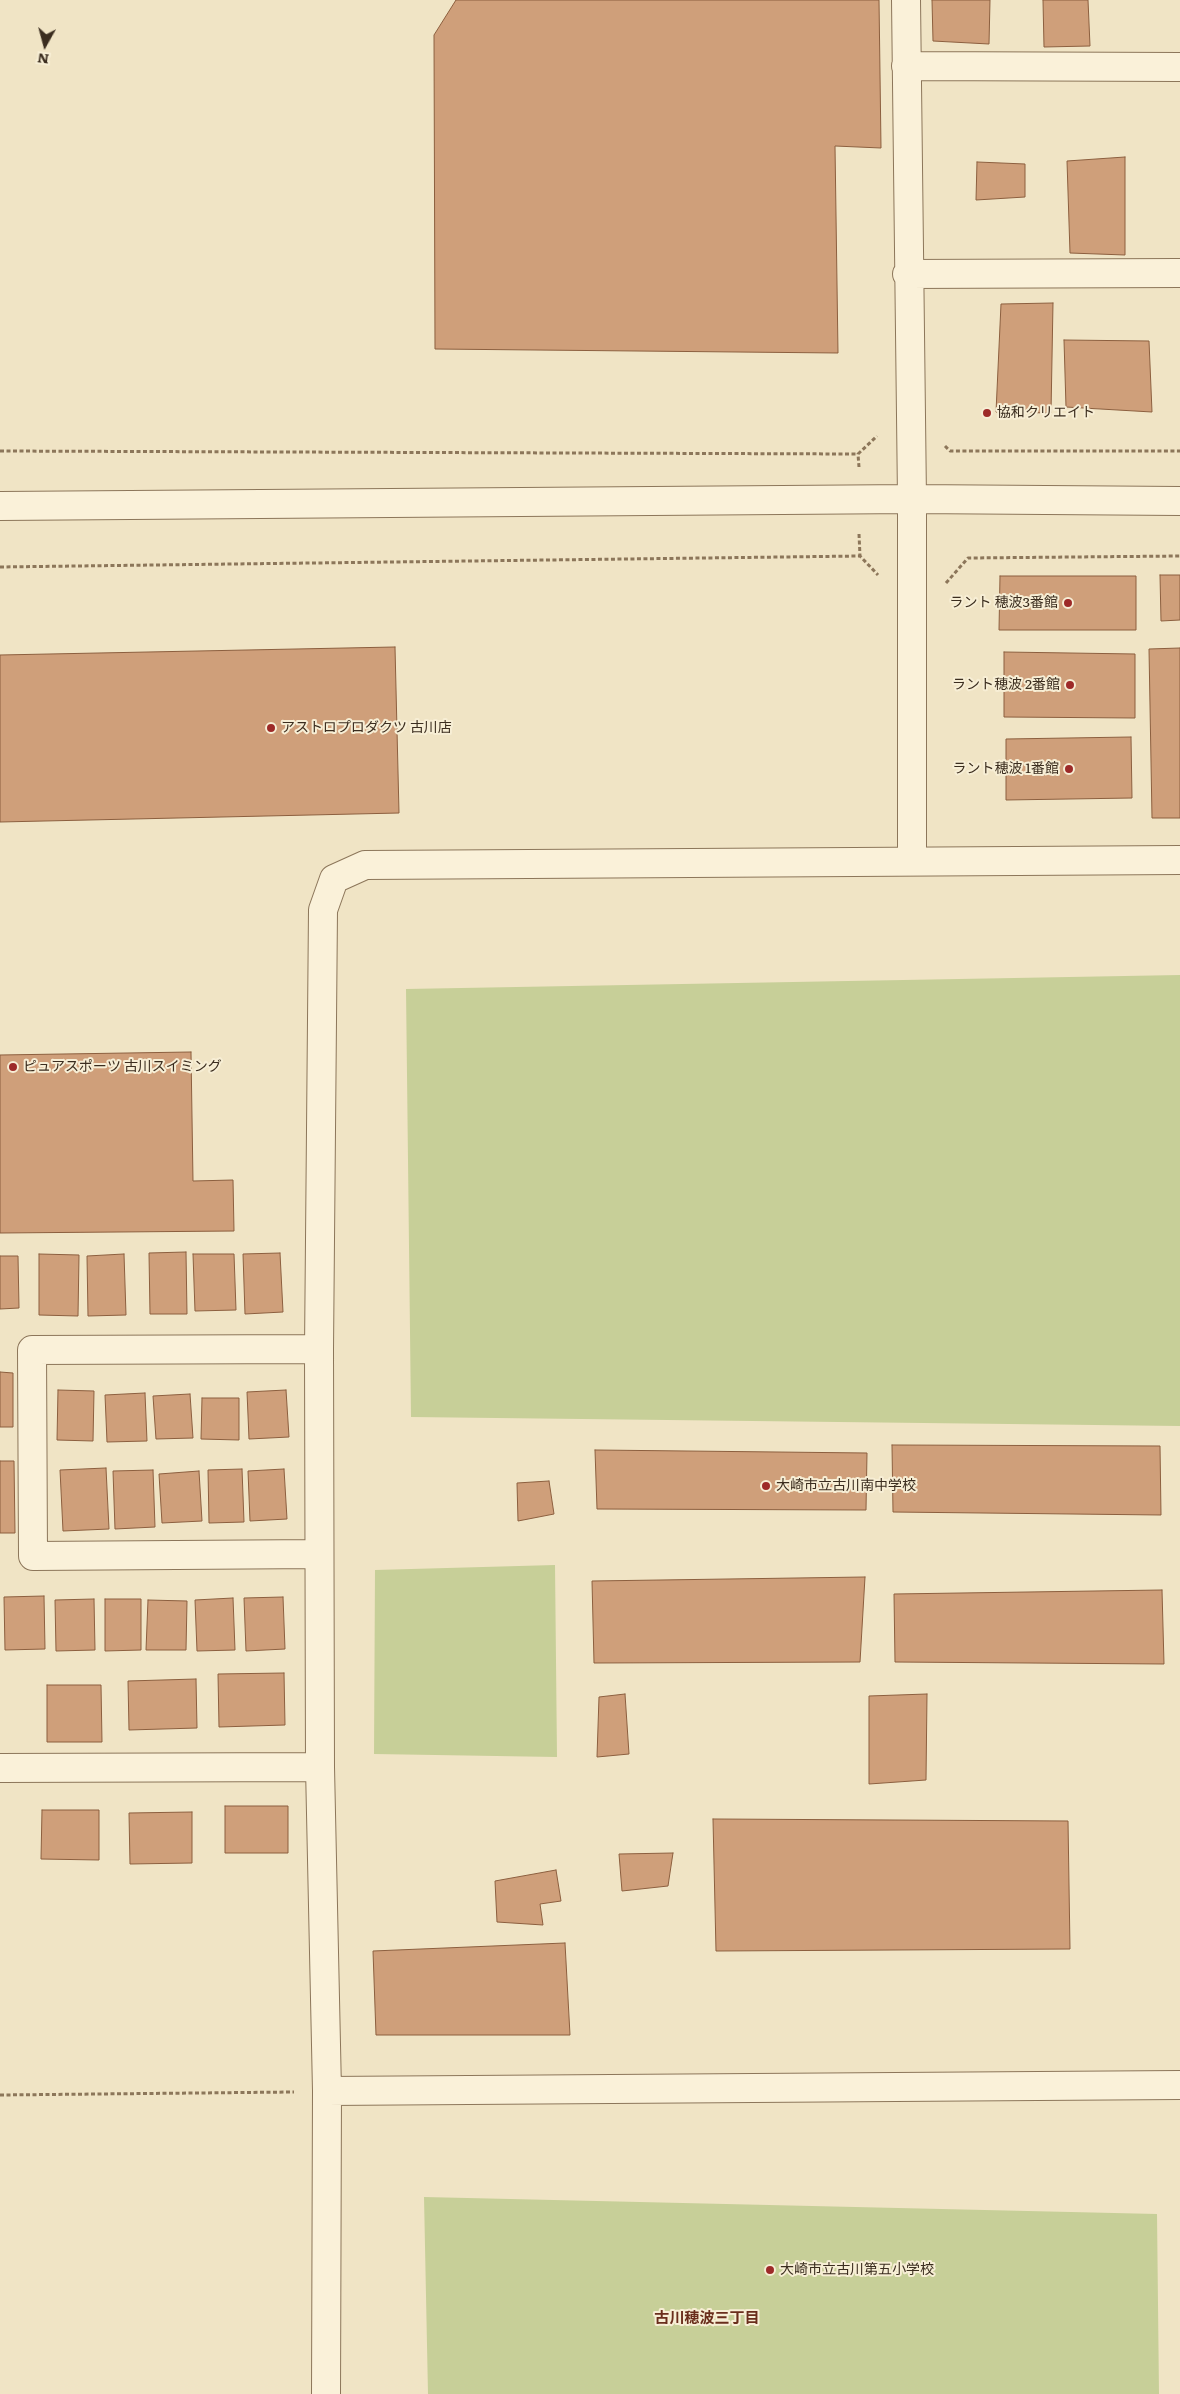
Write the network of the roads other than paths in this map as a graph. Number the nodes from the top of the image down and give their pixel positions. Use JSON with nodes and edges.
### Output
{"nodes":[{"id":1,"x":906,"y":0,"type":"edge"},
{"id":2,"x":906,"y":66,"type":"junction"},
{"id":3,"x":1180,"y":67,"type":"edge"},
{"id":4,"x":1180,"y":273,"type":"edge"},
{"id":5,"x":907,"y":274,"type":"junction"},
{"id":6,"x":912,"y":499,"type":"junction"},
{"id":7,"x":1180,"y":501,"type":"edge"},
{"id":8,"x":0,"y":506,"type":"edge"},
{"id":9,"x":1180,"y":860,"type":"edge"},
{"id":10,"x":912,"y":861,"type":"junction"},
{"id":11,"x":319,"y":1349,"type":"junction"},
{"id":12,"x":319,"y":1554,"type":"junction"},
{"id":13,"x":320,"y":1767,"type":"junction"},
{"id":14,"x":0,"y":1768,"type":"edge"},
{"id":15,"x":1180,"y":2085,"type":"edge"},
{"id":16,"x":327,"y":2091,"type":"junction"},
{"id":17,"x":326,"y":2394,"type":"edge"}],
"edges":[{"from":1,"to":2,"type":"street"},
{"from":2,"to":3,"type":"street"},
{"from":2,"to":5,"type":"street"},
{"from":4,"to":5,"type":"street"},
{"from":5,"to":6,"type":"street"},
{"from":6,"to":7,"type":"street"},
{"from":6,"to":8,"type":"street"},
{"from":6,"to":10,"type":"street"},
{"from":9,"to":10,"type":"street"},
{"from":10,"to":11,"type":"street"},
{"from":11,"to":12,"type":"street"},
{"from":11,"to":12,"type":"street"},
{"from":12,"to":13,"type":"street"},
{"from":13,"to":14,"type":"street"},
{"from":13,"to":16,"type":"street"},
{"from":15,"to":16,"type":"street"},
{"from":16,"to":17,"type":"street"}]}
